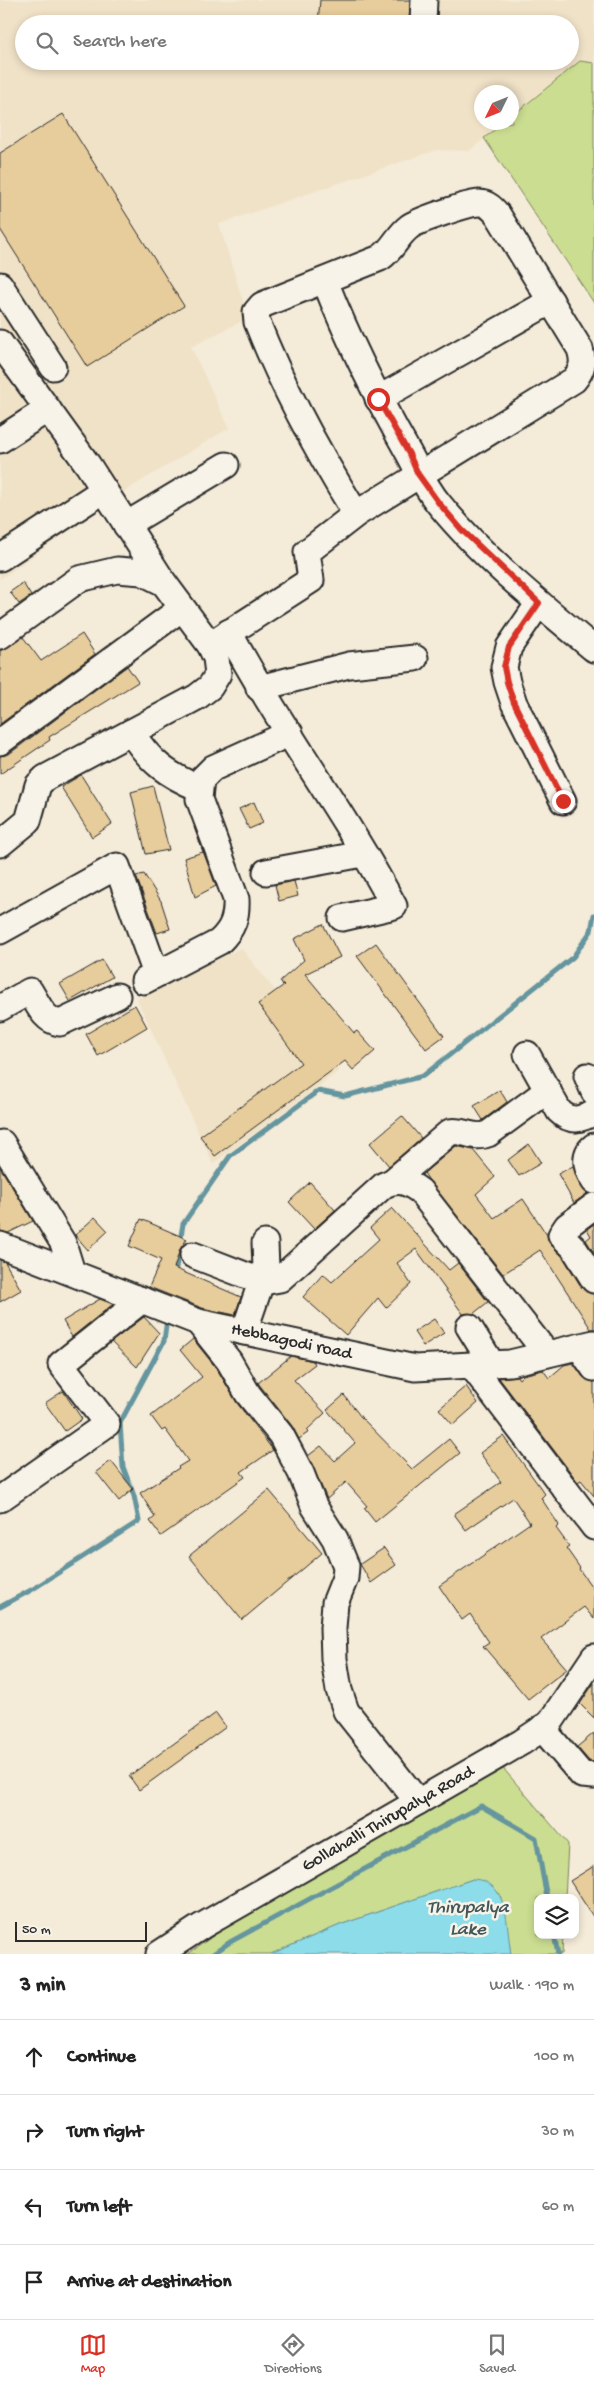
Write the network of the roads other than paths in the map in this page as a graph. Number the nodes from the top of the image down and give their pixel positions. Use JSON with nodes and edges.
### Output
{"nodes":[{"id":1,"x":424,"y":0,"type":"edge"},
{"id":2,"x":423,"y":15,"type":"edge"},
{"id":3,"x":325,"y":281,"type":"junction"},
{"id":4,"x":0,"y":284,"type":"edge"},
{"id":5,"x":551,"y":302,"type":"junction"},
{"id":6,"x":0,"y":343,"type":"edge"},
{"id":7,"x":53,"y":366,"type":"dead end"},
{"id":8,"x":378,"y":399,"type":"junction"},
{"id":9,"x":48,"y":409,"type":"junction"},
{"id":10,"x":0,"y":440,"type":"edge"},
{"id":11,"x":226,"y":465,"type":"dead end"},
{"id":12,"x":418,"y":474,"type":"junction"},
{"id":13,"x":104,"y":490,"type":"junction"},
{"id":14,"x":356,"y":514,"type":"junction"},
{"id":15,"x":126,"y":525,"type":"junction"},
{"id":16,"x":0,"y":558,"type":"edge"},
{"id":17,"x":164,"y":583,"type":"junction"},
{"id":18,"x":539,"y":603,"type":"junction"},
{"id":19,"x":182,"y":608,"type":"junction"},
{"id":20,"x":0,"y":636,"type":"edge"},
{"id":21,"x":220,"y":638,"type":"junction"},
{"id":22,"x":594,"y":649,"type":"edge"},
{"id":23,"x":415,"y":658,"type":"dead end"},
{"id":24,"x":259,"y":688,"type":"junction"},
{"id":25,"x":131,"y":732,"type":"junction"},
{"id":26,"x":290,"y":733,"type":"junction"},
{"id":27,"x":0,"y":742,"type":"edge"},
{"id":28,"x":199,"y":788,"type":"junction"},
{"id":29,"x":563,"y":801,"type":"dead end"},
{"id":30,"x":0,"y":844,"type":"edge"},
{"id":31,"x":363,"y":854,"type":"junction"},
{"id":32,"x":266,"y":872,"type":"dead end"},
{"id":33,"x":342,"y":918,"type":"dead end"},
{"id":34,"x":0,"y":931,"type":"edge"},
{"id":35,"x":118,"y":996,"type":"dead end"},
{"id":36,"x":0,"y":1008,"type":"edge"},
{"id":37,"x":527,"y":1054,"type":"dead end"},
{"id":38,"x":548,"y":1090,"type":"junction"},
{"id":39,"x":594,"y":1112,"type":"edge"},
{"id":40,"x":2,"y":1143,"type":"dead end"},
{"id":41,"x":594,"y":1146,"type":"edge"},
{"id":42,"x":393,"y":1181,"type":"junction"},
{"id":43,"x":594,"y":1181,"type":"edge"},
{"id":44,"x":594,"y":1206,"type":"edge"},
{"id":45,"x":265,"y":1243,"type":"dead end"},
{"id":46,"x":0,"y":1244,"type":"edge"},
{"id":47,"x":193,"y":1255,"type":"dead end"},
{"id":48,"x":72,"y":1272,"type":"junction"},
{"id":49,"x":594,"y":1280,"type":"edge"},
{"id":50,"x":263,"y":1282,"type":"junction"},
{"id":51,"x":169,"y":1311,"type":"junction"},
{"id":52,"x":469,"y":1328,"type":"dead end"},
{"id":53,"x":244,"y":1332,"type":"junction"},
{"id":54,"x":587,"y":1345,"type":"edge"},
{"id":55,"x":547,"y":1354,"type":"junction"},
{"id":56,"x":482,"y":1364,"type":"junction"},
{"id":57,"x":594,"y":1368,"type":"edge"},
{"id":58,"x":0,"y":1499,"type":"edge"},
{"id":59,"x":594,"y":1527,"type":"edge"},
{"id":60,"x":594,"y":1657,"type":"edge"},
{"id":61,"x":542,"y":1728,"type":"junction"},
{"id":62,"x":594,"y":1776,"type":"edge"},
{"id":63,"x":418,"y":1802,"type":"junction"},
{"id":64,"x":159,"y":1954,"type":"edge"}],
"edges":[{"from":1,"to":2,"type":"street"},
{"from":3,"to":5,"type":"street"},
{"from":3,"to":8,"type":"street"},
{"from":3,"to":14,"type":"street"},
{"from":4,"to":7,"type":"street"},
{"from":5,"to":8,"type":"street"},
{"from":5,"to":12,"type":"street"},
{"from":6,"to":9,"type":"street"},
{"from":8,"to":12,"type":"street"},
{"from":9,"to":10,"type":"street"},
{"from":9,"to":13,"type":"street"},
{"from":11,"to":15,"type":"street"},
{"from":12,"to":14,"type":"street"},
{"from":12,"to":18,"type":"street"},
{"from":13,"to":15,"type":"street"},
{"from":13,"to":16,"type":"street"},
{"from":14,"to":21,"type":"street"},
{"from":15,"to":17,"type":"street"},
{"from":17,"to":19,"type":"street"},
{"from":17,"to":20,"type":"street"},
{"from":18,"to":22,"type":"street"},
{"from":18,"to":29,"type":"street"},
{"from":19,"to":21,"type":"street"},
{"from":19,"to":27,"type":"street"},
{"from":21,"to":24,"type":"street"},
{"from":21,"to":25,"type":"street"},
{"from":23,"to":24,"type":"street"},
{"from":24,"to":26,"type":"street"},
{"from":25,"to":28,"type":"street"},
{"from":25,"to":30,"type":"street"},
{"from":26,"to":28,"type":"street"},
{"from":26,"to":31,"type":"street"},
{"from":28,"to":34,"type":"street"},
{"from":31,"to":32,"type":"street"},
{"from":31,"to":33,"type":"street"},
{"from":35,"to":36,"type":"street"},
{"from":37,"to":38,"type":"street"},
{"from":38,"to":39,"type":"street"},
{"from":38,"to":42,"type":"street"},
{"from":40,"to":48,"type":"street"},
{"from":41,"to":43,"type":"street"},
{"from":42,"to":50,"type":"street"},
{"from":42,"to":55,"type":"street"},
{"from":44,"to":49,"type":"street"},
{"from":45,"to":50,"type":"street"},
{"from":46,"to":48,"type":"street","name":"Hebbagodi road"},
{"from":47,"to":50,"type":"street"},
{"from":48,"to":51,"type":"street","name":"Hebbagodi road"},
{"from":50,"to":53,"type":"street"},
{"from":51,"to":53,"type":"street","name":"Hebbagodi road"},
{"from":51,"to":58,"type":"street"},
{"from":51,"to":63,"type":"street"},
{"from":52,"to":56,"type":"street"},
{"from":53,"to":56,"type":"street","name":"Hebbagodi road"},
{"from":54,"to":55,"type":"street","name":"Hebbagodi road"},
{"from":54,"to":57,"type":"street"},
{"from":55,"to":56,"type":"street","name":"Hebbagodi road"},
{"from":56,"to":59,"type":"street"},
{"from":60,"to":61,"type":"street","name":"Gollahalli Thirupalya Road"},
{"from":61,"to":62,"type":"street"},
{"from":61,"to":63,"type":"street","name":"Gollahalli Thirupalya Road"},
{"from":63,"to":64,"type":"street","name":"Gollahalli Thirupalya Road"}]}
